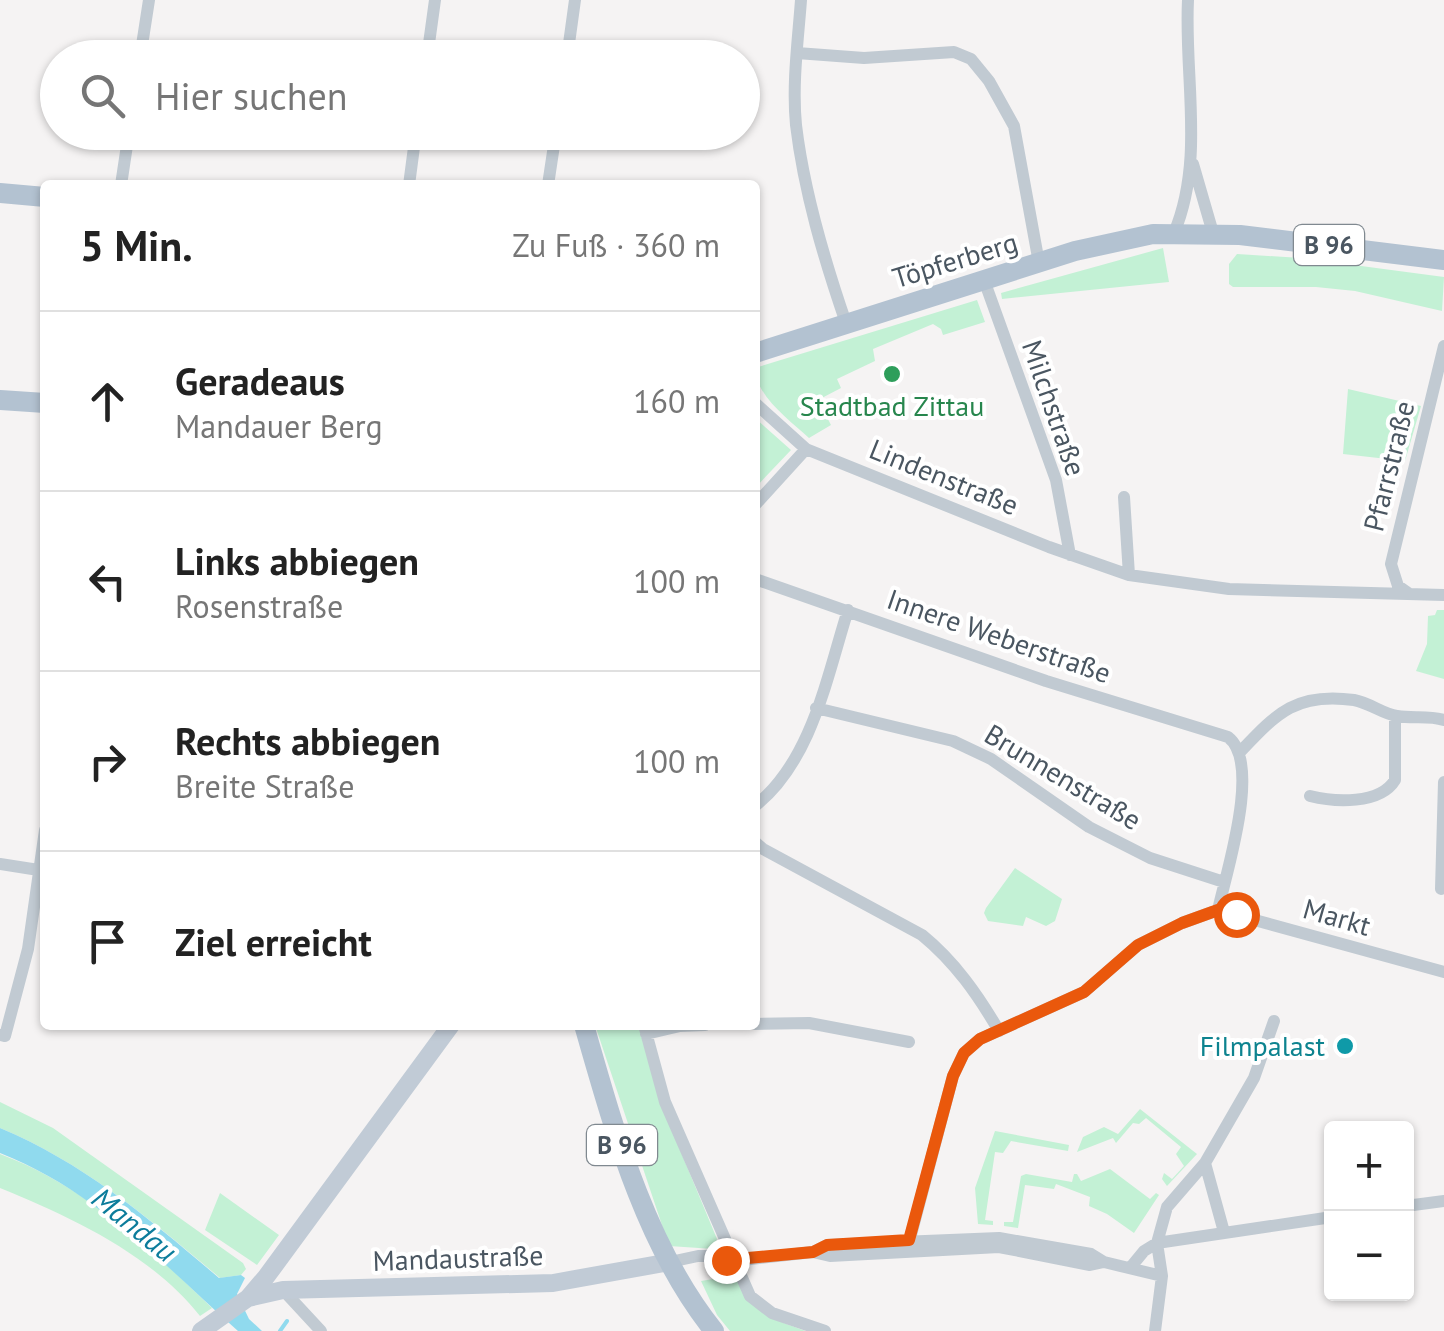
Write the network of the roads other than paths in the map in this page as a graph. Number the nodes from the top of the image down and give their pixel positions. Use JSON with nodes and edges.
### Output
{"nodes":[{"id":1,"x":149,"y":0,"type":"edge"},
{"id":2,"x":435,"y":0,"type":"edge"},
{"id":3,"x":575,"y":0,"type":"edge"},
{"id":4,"x":801,"y":0,"type":"edge"},
{"id":5,"x":1188,"y":0,"type":"edge"},
{"id":6,"x":143,"y":40,"type":"edge"},
{"id":7,"x":429,"y":40,"type":"edge"},
{"id":8,"x":569,"y":40,"type":"edge"},
{"id":9,"x":797,"y":53,"type":"junction"},
{"id":10,"x":125,"y":150,"type":"edge"},
{"id":11,"x":413,"y":150,"type":"edge"},
{"id":12,"x":553,"y":150,"type":"edge"},
{"id":13,"x":1192,"y":159,"type":"junction"},
{"id":14,"x":121,"y":180,"type":"edge"},
{"id":15,"x":409,"y":180,"type":"edge"},
{"id":16,"x":549,"y":180,"type":"edge"},
{"id":17,"x":0,"y":192,"type":"edge"},
{"id":18,"x":40,"y":196,"type":"edge"},
{"id":19,"x":1174,"y":233,"type":"junction"},
{"id":20,"x":1213,"y":233,"type":"junction"},
{"id":21,"x":1444,"y":260,"type":"edge"},
{"id":22,"x":1039,"y":263,"type":"junction"},
{"id":23,"x":984,"y":280,"type":"junction"},
{"id":24,"x":846,"y":323,"type":"junction"},
{"id":25,"x":1444,"y":346,"type":"edge"},
{"id":26,"x":760,"y":352,"type":"edge"},
{"id":27,"x":0,"y":400,"type":"edge"},
{"id":28,"x":40,"y":403,"type":"edge"},
{"id":29,"x":760,"y":408,"type":"edge"},
{"id":30,"x":806,"y":450,"type":"junction"},
{"id":31,"x":1124,"y":498,"type":"dead end"},
{"id":32,"x":760,"y":501,"type":"edge"},
{"id":33,"x":1070,"y":555,"type":"junction"},
{"id":34,"x":1129,"y":575,"type":"junction"},
{"id":35,"x":760,"y":580,"type":"edge"},
{"id":36,"x":1408,"y":593,"type":"junction"},
{"id":37,"x":1444,"y":595,"type":"edge"},
{"id":38,"x":848,"y":610,"type":"junction"},
{"id":39,"x":816,"y":708,"type":"junction"},
{"id":40,"x":1396,"y":716,"type":"junction"},
{"id":41,"x":1444,"y":720,"type":"edge"},
{"id":42,"x":1240,"y":752,"type":"junction"},
{"id":43,"x":1444,"y":782,"type":"edge"},
{"id":44,"x":1310,"y":796,"type":"dead end"},
{"id":45,"x":760,"y":801,"type":"edge"},
{"id":46,"x":760,"y":846,"type":"edge"},
{"id":47,"x":0,"y":864,"type":"edge"},
{"id":48,"x":40,"y":870,"type":"edge"},
{"id":49,"x":1224,"y":882,"type":"junction"},
{"id":50,"x":40,"y":886,"type":"edge"},
{"id":51,"x":1441,"y":889,"type":"edge"},
{"id":52,"x":1218,"y":910,"type":"junction"},
{"id":53,"x":1444,"y":972,"type":"edge"},
{"id":54,"x":6,"y":1008,"type":"edge"},
{"id":55,"x":1274,"y":1020,"type":"dead end"},
{"id":56,"x":760,"y":1024,"type":"edge"},
{"id":57,"x":443,"y":1030,"type":"edge"},
{"id":58,"x":586,"y":1030,"type":"edge"},
{"id":59,"x":645,"y":1030,"type":"edge"},
{"id":60,"x":999,"y":1031,"type":"junction"},
{"id":61,"x":0,"y":1034,"type":"edge"},
{"id":62,"x":909,"y":1042,"type":"dead end"},
{"id":63,"x":1205,"y":1163,"type":"junction"},
{"id":64,"x":1444,"y":1201,"type":"edge"},
{"id":65,"x":1414,"y":1205,"type":"edge"},
{"id":66,"x":1324,"y":1218,"type":"edge"},
{"id":67,"x":1224,"y":1232,"type":"junction"},
{"id":68,"x":1157,"y":1243,"type":"junction"},
{"id":69,"x":908,"y":1245,"type":"junction"},
{"id":70,"x":730,"y":1261,"type":"junction"},
{"id":71,"x":670,"y":1262,"type":"junction"},
{"id":72,"x":1130,"y":1268,"type":"junction"},
{"id":73,"x":1162,"y":1276,"type":"junction"},
{"id":74,"x":271,"y":1288,"type":"junction"},
{"id":75,"x":200,"y":1331,"type":"edge"},
{"id":76,"x":321,"y":1331,"type":"edge"},
{"id":77,"x":714,"y":1331,"type":"edge"},
{"id":78,"x":825,"y":1331,"type":"edge"},
{"id":79,"x":1154,"y":1331,"type":"edge"}],
"edges":[{"from":1,"to":6,"type":"street"},
{"from":2,"to":7,"type":"street"},
{"from":3,"to":8,"type":"street"},
{"from":4,"to":9,"type":"street"},
{"from":5,"to":13,"type":"street"},
{"from":9,"to":22,"type":"street"},
{"from":9,"to":24,"type":"street"},
{"from":10,"to":14,"type":"street"},
{"from":11,"to":15,"type":"street"},
{"from":12,"to":16,"type":"street"},
{"from":13,"to":19,"type":"street"},
{"from":13,"to":20,"type":"street"},
{"from":17,"to":18,"type":"main road"},
{"from":19,"to":20,"type":"main road","number":"B 96"},
{"from":19,"to":22,"type":"main road","name":"Töpferberg","number":"B 96"},
{"from":20,"to":21,"type":"main road","number":"B 96"},
{"from":22,"to":23,"type":"main road","name":"Töpferberg","number":"B 96"},
{"from":23,"to":24,"type":"main road","name":"Töpferberg","number":"B 96"},
{"from":23,"to":33,"type":"street","name":"Milchstraße"},
{"from":24,"to":26,"type":"main road","name":"Töpferberg","number":"B 96"},
{"from":25,"to":36,"type":"street","name":"Pfarrstraße"},
{"from":27,"to":28,"type":"main road"},
{"from":29,"to":30,"type":"street","name":"Lindenstraße"},
{"from":30,"to":32,"type":"street"},
{"from":30,"to":33,"type":"street","name":"Lindenstraße"},
{"from":31,"to":34,"type":"street"},
{"from":33,"to":34,"type":"street","name":"Lindenstraße"},
{"from":34,"to":36,"type":"street","name":"Lindenstraße"},
{"from":35,"to":38,"type":"street","name":"Innere Weberstraße"},
{"from":36,"to":37,"type":"street","name":"Lindenstraße"},
{"from":38,"to":39,"type":"street"},
{"from":38,"to":42,"type":"street","name":"Innere Weberstraße"},
{"from":39,"to":45,"type":"street"},
{"from":39,"to":49,"type":"street","name":"Brunnenstraße"},
{"from":40,"to":41,"type":"street"},
{"from":40,"to":42,"type":"street"},
{"from":40,"to":44,"type":"street"},
{"from":42,"to":49,"type":"street"},
{"from":43,"to":51,"type":"street"},
{"from":46,"to":60,"type":"street"},
{"from":47,"to":48,"type":"street"},
{"from":49,"to":52,"type":"street"},
{"from":50,"to":54,"type":"street"},
{"from":52,"to":53,"type":"street","name":"Markt"},
{"from":52,"to":60,"type":"street"},
{"from":54,"to":61,"type":"street"},
{"from":55,"to":63,"type":"street"},
{"from":56,"to":62,"type":"street"},
{"from":57,"to":74,"type":"main road"},
{"from":58,"to":71,"type":"main road","number":"B 96"},
{"from":59,"to":70,"type":"street"},
{"from":60,"to":69,"type":"street"},
{"from":63,"to":67,"type":"street"},
{"from":63,"to":68,"type":"street"},
{"from":64,"to":65,"type":"street"},
{"from":66,"to":67,"type":"street"},
{"from":67,"to":68,"type":"street"},
{"from":68,"to":72,"type":"street"},
{"from":68,"to":73,"type":"street"},
{"from":69,"to":70,"type":"street"},
{"from":69,"to":72,"type":"street"},
{"from":70,"to":71,"type":"street"},
{"from":70,"to":78,"type":"street"},
{"from":71,"to":74,"type":"main road","name":"Mandaustraße"},
{"from":71,"to":77,"type":"main road","number":"B 96"},
{"from":72,"to":73,"type":"street"},
{"from":73,"to":79,"type":"street"},
{"from":74,"to":75,"type":"main road","name":"Mandaustraße"},
{"from":74,"to":76,"type":"street"}]}
